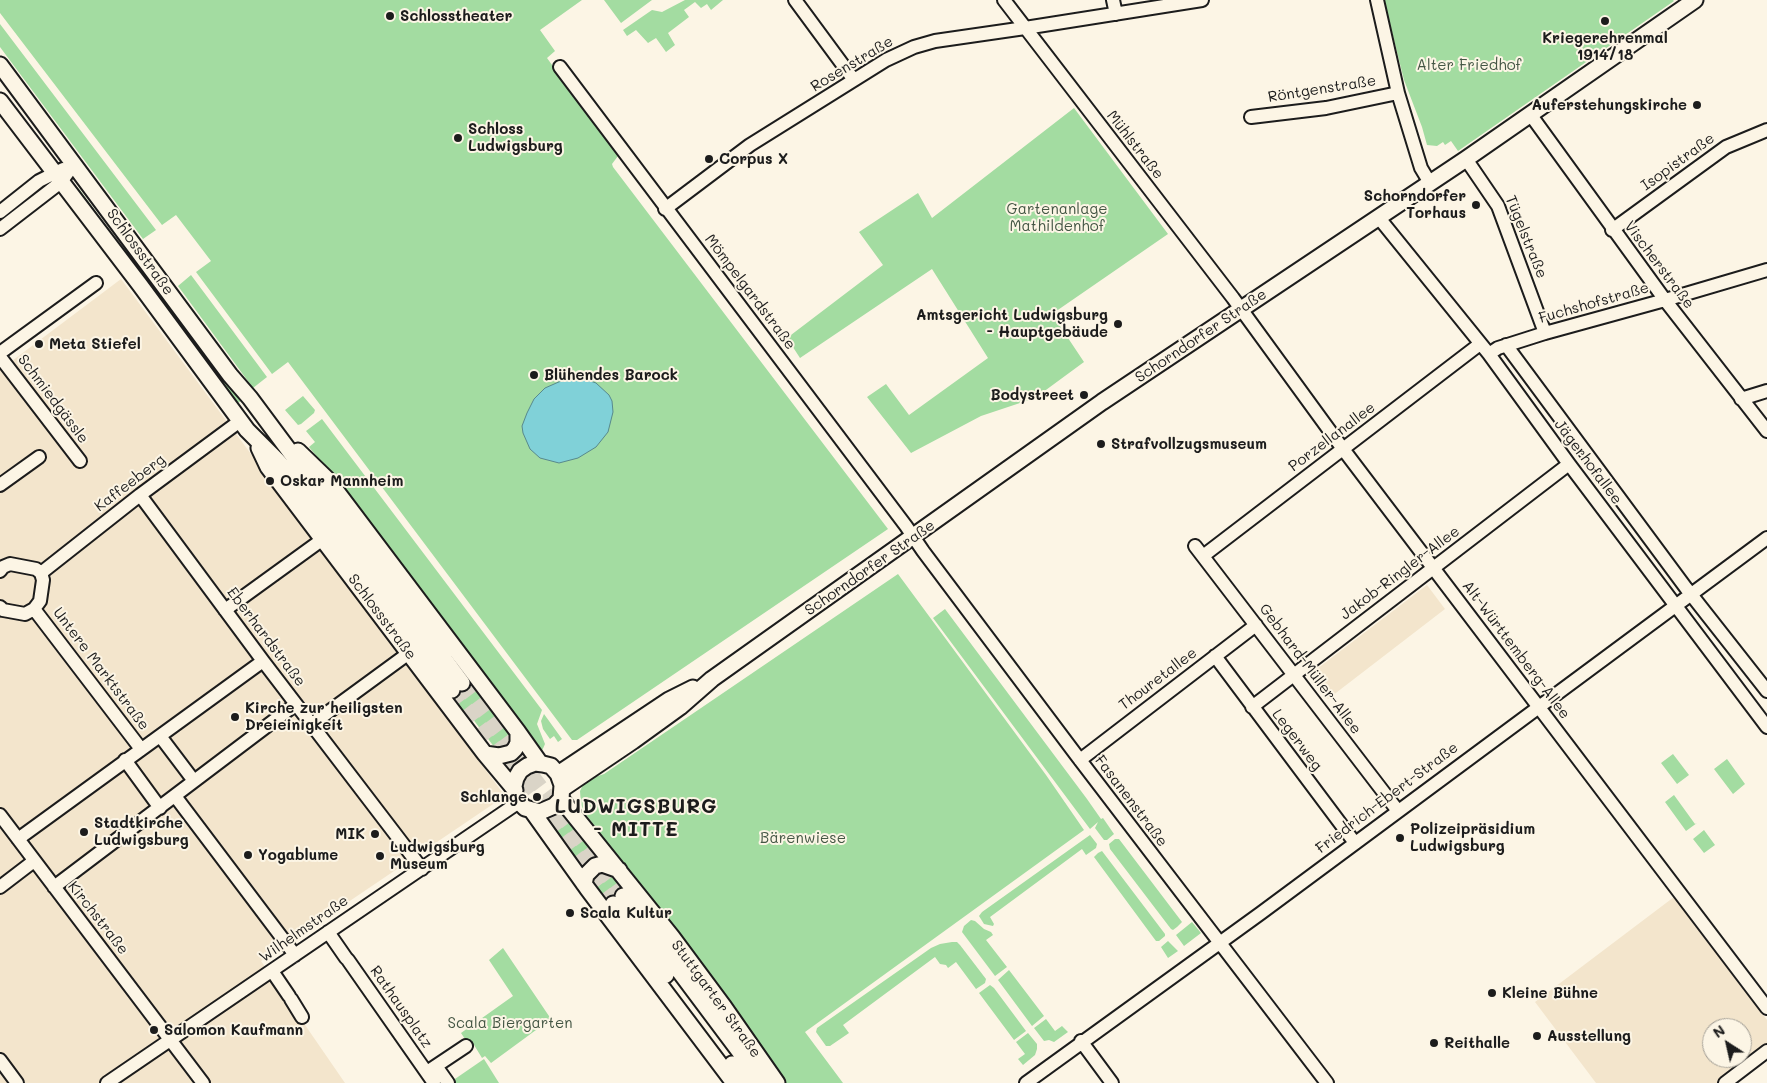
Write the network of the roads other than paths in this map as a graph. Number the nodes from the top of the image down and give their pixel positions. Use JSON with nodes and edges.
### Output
{"nodes":[{"id":1,"x":795,"y":0,"type":"edge"},
{"id":2,"x":1004,"y":0,"type":"edge"},
{"id":3,"x":1113,"y":0,"type":"edge"},
{"id":4,"x":1202,"y":0,"type":"edge"},
{"id":5,"x":1377,"y":0,"type":"edge"},
{"id":6,"x":1695,"y":0,"type":"edge"},
{"id":7,"x":1116,"y":14,"type":"junction"},
{"id":8,"x":1025,"y":28,"type":"junction"},
{"id":9,"x":0,"y":65,"type":"edge"},
{"id":10,"x":560,"y":67,"type":"dead end"},
{"id":11,"x":854,"y":80,"type":"junction"},
{"id":12,"x":1398,"y":92,"type":"junction"},
{"id":13,"x":0,"y":101,"type":"edge"},
{"id":14,"x":1530,"y":114,"type":"junction"},
{"id":15,"x":1251,"y":117,"type":"dead end"},
{"id":16,"x":1767,"y":130,"type":"edge"},
{"id":17,"x":1466,"y":159,"type":"junction"},
{"id":18,"x":74,"y":164,"type":"junction"},
{"id":19,"x":57,"y":177,"type":"junction"},
{"id":20,"x":1430,"y":183,"type":"junction"},
{"id":21,"x":665,"y":209,"type":"junction"},
{"id":22,"x":0,"y":212,"type":"edge"},
{"id":23,"x":1379,"y":218,"type":"junction"},
{"id":24,"x":0,"y":228,"type":"edge"},
{"id":25,"x":1612,"y":230,"type":"junction"},
{"id":26,"x":1767,"y":270,"type":"edge"},
{"id":27,"x":96,"y":283,"type":"dead end"},
{"id":28,"x":1665,"y":300,"type":"junction"},
{"id":29,"x":1241,"y":309,"type":"junction"},
{"id":30,"x":1546,"y":333,"type":"junction"},
{"id":31,"x":1480,"y":344,"type":"junction"},
{"id":32,"x":1506,"y":345,"type":"junction"},
{"id":33,"x":1489,"y":354,"type":"junction"},
{"id":34,"x":0,"y":355,"type":"edge"},
{"id":35,"x":1767,"y":391,"type":"edge"},
{"id":36,"x":1741,"y":399,"type":"junction"},
{"id":37,"x":240,"y":421,"type":"junction"},
{"id":38,"x":1767,"y":431,"type":"edge"},
{"id":39,"x":280,"y":438,"type":"junction"},
{"id":40,"x":256,"y":439,"type":"junction"},
{"id":41,"x":1343,"y":449,"type":"junction"},
{"id":42,"x":39,"y":457,"type":"dead end"},
{"id":43,"x":80,"y":461,"type":"dead end"},
{"id":44,"x":1569,"y":464,"type":"junction"},
{"id":45,"x":0,"y":485,"type":"edge"},
{"id":46,"x":140,"y":495,"type":"junction"},
{"id":47,"x":914,"y":536,"type":"junction"},
{"id":48,"x":1767,"y":538,"type":"edge"},
{"id":49,"x":323,"y":539,"type":"junction"},
{"id":50,"x":1199,"y":551,"type":"joint"},
{"id":51,"x":1,"y":567,"type":"edge"},
{"id":52,"x":1434,"y":568,"type":"junction"},
{"id":53,"x":41,"y":573,"type":"junction"},
{"id":54,"x":1691,"y":593,"type":"junction"},
{"id":55,"x":1675,"y":605,"type":"junction"},
{"id":56,"x":34,"y":609,"type":"junction"},
{"id":57,"x":1,"y":610,"type":"edge"},
{"id":58,"x":225,"y":610,"type":"junction"},
{"id":59,"x":1256,"y":625,"type":"junction"},
{"id":60,"x":408,"y":653,"type":"junction"},
{"id":61,"x":1215,"y":656,"type":"junction"},
{"id":62,"x":263,"y":661,"type":"junction"},
{"id":63,"x":1294,"y":675,"type":"junction"},
{"id":64,"x":712,"y":679,"type":"junction"},
{"id":65,"x":1767,"y":691,"type":"edge"},
{"id":66,"x":296,"y":704,"type":"junction"},
{"id":67,"x":1538,"y":707,"type":"junction"},
{"id":68,"x":1252,"y":708,"type":"junction"},
{"id":69,"x":312,"y":724,"type":"junction"},
{"id":70,"x":1767,"y":728,"type":"edge"},
{"id":71,"x":518,"y":732,"type":"junction"},
{"id":72,"x":160,"y":736,"type":"junction"},
{"id":73,"x":141,"y":749,"type":"junction"},
{"id":74,"x":485,"y":754,"type":"junction"},
{"id":75,"x":125,"y":760,"type":"junction"},
{"id":76,"x":1080,"y":760,"type":"junction"},
{"id":77,"x":540,"y":764,"type":"junction"},
{"id":78,"x":558,"y":774,"type":"junction"},
{"id":79,"x":194,"y":782,"type":"junction"},
{"id":80,"x":562,"y":794,"type":"junction"},
{"id":81,"x":175,"y":796,"type":"junction"},
{"id":82,"x":517,"y":796,"type":"junction"},
{"id":83,"x":160,"y":808,"type":"junction"},
{"id":84,"x":532,"y":811,"type":"junction"},
{"id":85,"x":1398,"y":811,"type":"junction"},
{"id":86,"x":0,"y":816,"type":"edge"},
{"id":87,"x":18,"y":839,"type":"junction"},
{"id":88,"x":1355,"y":843,"type":"junction"},
{"id":89,"x":34,"y":861,"type":"junction"},
{"id":90,"x":422,"y":868,"type":"junction"},
{"id":91,"x":619,"y":870,"type":"junction"},
{"id":92,"x":584,"y":884,"type":"junction"},
{"id":93,"x":0,"y":887,"type":"edge"},
{"id":94,"x":54,"y":887,"type":"junction"},
{"id":95,"x":328,"y":932,"type":"junction"},
{"id":96,"x":1220,"y":942,"type":"junction"},
{"id":97,"x":295,"y":955,"type":"junction"},
{"id":98,"x":272,"y":971,"type":"junction"},
{"id":99,"x":1767,"y":1008,"type":"edge"},
{"id":100,"x":302,"y":1017,"type":"dead end"},
{"id":101,"x":170,"y":1039,"type":"junction"},
{"id":102,"x":1081,"y":1042,"type":"junction"},
{"id":103,"x":466,"y":1046,"type":"dead end"},
{"id":104,"x":1767,"y":1051,"type":"edge"},
{"id":105,"x":0,"y":1060,"type":"edge"},
{"id":106,"x":432,"y":1074,"type":"edge"},
{"id":107,"x":17,"y":1083,"type":"edge"},
{"id":108,"x":107,"y":1083,"type":"edge"},
{"id":109,"x":202,"y":1083,"type":"edge"},
{"id":110,"x":448,"y":1083,"type":"edge"},
{"id":111,"x":736,"y":1083,"type":"edge"},
{"id":112,"x":764,"y":1083,"type":"edge"},
{"id":113,"x":777,"y":1083,"type":"edge"},
{"id":114,"x":1026,"y":1083,"type":"edge"},
{"id":115,"x":1112,"y":1083,"type":"edge"},
{"id":116,"x":1326,"y":1083,"type":"edge"},
{"id":117,"x":1725,"y":1083,"type":"edge"}],
"edges":[{"from":1,"to":11,"type":"street"},
{"from":2,"to":8,"type":"street","name":"Mühlstraße"},
{"from":3,"to":7,"type":"street"},
{"from":4,"to":7,"type":"street","name":"Rosenstraße"},
{"from":5,"to":12,"type":"street"},
{"from":6,"to":14,"type":"main road","name":"Schorndorfer Straße"},
{"from":7,"to":8,"type":"street","name":"Rosenstraße"},
{"from":8,"to":11,"type":"street","name":"Rosenstraße"},
{"from":8,"to":29,"type":"street","name":"Mühlstraße"},
{"from":9,"to":18,"type":"main road","name":"Schlossstraße"},
{"from":10,"to":21,"type":"street","name":"Mömpelgardstraße"},
{"from":11,"to":21,"type":"street","name":"Rosenstraße"},
{"from":12,"to":15,"type":"street","name":"Röntgenstraße"},
{"from":12,"to":20,"type":"street"},
{"from":13,"to":19,"type":"main road","name":"Schlossstraße"},
{"from":14,"to":17,"type":"main road","name":"Schorndorfer Straße"},
{"from":14,"to":25,"type":"street","name":"Vischerstraße"},
{"from":16,"to":25,"type":"street","name":"Isopistraße"},
{"from":17,"to":20,"type":"main road","name":"Schorndorfer Straße"},
{"from":17,"to":30,"type":"street","name":"Tügelstraße"},
{"from":18,"to":19,"type":"street"},
{"from":18,"to":39,"type":"main road","name":"Schlossstraße"},
{"from":19,"to":22,"type":"street"},
{"from":19,"to":24,"type":"street"},
{"from":19,"to":37,"type":"main road","name":"Schlossstraße"},
{"from":20,"to":23,"type":"main road","name":"Schorndorfer Straße"},
{"from":21,"to":47,"type":"street","name":"Mömpelgardstraße"},
{"from":23,"to":29,"type":"main road","name":"Schorndorfer Straße"},
{"from":23,"to":31,"type":"street","name":"Jägerhofallee"},
{"from":25,"to":28,"type":"street","name":"Vischerstraße"},
{"from":26,"to":28,"type":"street","name":"Fuchshofstraße"},
{"from":27,"to":34,"type":"street"},
{"from":28,"to":30,"type":"street","name":"Fuchshofstraße"},
{"from":28,"to":36,"type":"street","name":"Vischerstraße"},
{"from":29,"to":41,"type":"street","name":"Alt-Württemberg-Allee"},
{"from":29,"to":47,"type":"main road","name":"Schorndorfer Straße"},
{"from":30,"to":32,"type":"street","name":"Fuchshofstraße"},
{"from":31,"to":33,"type":"street","name":"Jägerhofallee"},
{"from":31,"to":41,"type":"street","name":"Porzellanallee"},
{"from":32,"to":33,"type":"street","name":"Fuchshofstraße"},
{"from":32,"to":54,"type":"street","name":"Jägerhofallee"},
{"from":33,"to":44,"type":"street","name":"Jägerhofallee"},
{"from":34,"to":43,"type":"street","name":"Schmiedgässle"},
{"from":35,"to":36,"type":"street"},
{"from":36,"to":38,"type":"street","name":"Vischerstraße"},
{"from":37,"to":40,"type":"main road","name":"Schlossstraße"},
{"from":37,"to":46,"type":"street","name":"Kaffeeberg"},
{"from":39,"to":40,"type":"main road","name":"Schlossstraße"},
{"from":39,"to":71,"type":"main road","name":"Schlossstraße"},
{"from":40,"to":49,"type":"main road","name":"Schlossstraße"},
{"from":41,"to":50,"type":"street","name":"Porzellanallee"},
{"from":41,"to":52,"type":"street","name":"Alt-Württemberg-Allee"},
{"from":42,"to":45,"type":"street"},
{"from":44,"to":52,"type":"street","name":"Jakob-Ringler-Allee"},
{"from":44,"to":55,"type":"street","name":"Jägerhofallee"},
{"from":46,"to":53,"type":"street","name":"Kaffeeberg"},
{"from":46,"to":58,"type":"street","name":"Eberhardstraße"},
{"from":47,"to":64,"type":"main road","name":"Schorndorfer Straße"},
{"from":47,"to":76,"type":"street","name":"Fasanenstraße"},
{"from":48,"to":54,"type":"street","name":"Friedrich-Ebert-Straße"},
{"from":49,"to":58,"type":"street"},
{"from":49,"to":60,"type":"main road","name":"Schlossstraße"},
{"from":50,"to":59,"type":"street","name":"Gebhard-Müller-Allee"},
{"from":51,"to":53,"type":"street"},
{"from":52,"to":63,"type":"street","name":"Jakob-Ringler-Allee"},
{"from":52,"to":67,"type":"street","name":"Alt-Württemberg-Allee"},
{"from":53,"to":56,"type":"street"},
{"from":54,"to":55,"type":"street","name":"Friedrich-Ebert-Straße"},
{"from":54,"to":65,"type":"street","name":"Jägerhofallee"},
{"from":55,"to":67,"type":"street","name":"Friedrich-Ebert-Straße"},
{"from":55,"to":70,"type":"street","name":"Jägerhofallee"},
{"from":56,"to":57,"type":"street"},
{"from":56,"to":73,"type":"street","name":"Untere Marktstraße"},
{"from":58,"to":62,"type":"street","name":"Eberhardstraße"},
{"from":59,"to":61,"type":"street","name":"Thouretallee"},
{"from":59,"to":63,"type":"street","name":"Gebhard-Müller-Allee"},
{"from":60,"to":69,"type":"street"},
{"from":60,"to":74,"type":"main road","name":"Schlossstraße"},
{"from":61,"to":68,"type":"street","name":"Legerweg"},
{"from":61,"to":76,"type":"street","name":"Thouretallee"},
{"from":62,"to":66,"type":"street","name":"Eberhardstraße"},
{"from":62,"to":72,"type":"street"},
{"from":63,"to":68,"type":"street","name":"Jakob-Ringler-Allee"},
{"from":63,"to":85,"type":"street","name":"Gebhard-Müller-Allee"},
{"from":64,"to":78,"type":"main road","name":"Schorndorfer Straße"},
{"from":64,"to":80,"type":"main road","name":"Schorndorfer Straße"},
{"from":66,"to":69,"type":"street","name":"Eberhardstraße"},
{"from":66,"to":79,"type":"street"},
{"from":67,"to":85,"type":"street","name":"Friedrich-Ebert-Straße"},
{"from":67,"to":99,"type":"street","name":"Alt-Württemberg-Allee"},
{"from":68,"to":88,"type":"street","name":"Legerweg"},
{"from":69,"to":90,"type":"street","name":"Eberhardstraße"},
{"from":71,"to":74,"type":"main road"},
{"from":71,"to":77,"type":"main road","name":"Schlossstraße"},
{"from":72,"to":73,"type":"street"},
{"from":72,"to":79,"type":"street"},
{"from":73,"to":75,"type":"street"},
{"from":74,"to":82,"type":"main road","name":"Schlossstraße"},
{"from":75,"to":83,"type":"street"},
{"from":75,"to":87,"type":"street"},
{"from":76,"to":96,"type":"street","name":"Fasanenstraße"},
{"from":77,"to":78,"type":"main road"},
{"from":77,"to":82,"type":"main road"},
{"from":78,"to":80,"type":"main road"},
{"from":79,"to":81,"type":"street"},
{"from":80,"to":84,"type":"main road"},
{"from":80,"to":91,"type":"main road","name":"Stuttgarter Straße"},
{"from":81,"to":83,"type":"street"},
{"from":81,"to":97,"type":"street"},
{"from":82,"to":84,"type":"main road"},
{"from":82,"to":90,"type":"street","name":"Wilhelmstraße"},
{"from":83,"to":94,"type":"street"},
{"from":84,"to":92,"type":"main road","name":"Stuttgarter Straße"},
{"from":85,"to":88,"type":"street","name":"Friedrich-Ebert-Straße"},
{"from":86,"to":87,"type":"street","name":"Kirchstraße"},
{"from":87,"to":89,"type":"street","name":"Kirchstraße"},
{"from":88,"to":96,"type":"street","name":"Friedrich-Ebert-Straße"},
{"from":89,"to":93,"type":"street"},
{"from":89,"to":94,"type":"street","name":"Kirchstraße"},
{"from":90,"to":95,"type":"street","name":"Wilhelmstraße"},
{"from":91,"to":92,"type":"main road"},
{"from":91,"to":113,"type":"main road","name":"Stuttgarter Straße"},
{"from":92,"to":111,"type":"main road","name":"Stuttgarter Straße"},
{"from":94,"to":101,"type":"street","name":"Kirchstraße"},
{"from":95,"to":97,"type":"street","name":"Wilhelmstraße"},
{"from":95,"to":106,"type":"street","name":"Rathausplatz"},
{"from":96,"to":102,"type":"street","name":"Friedrich-Ebert-Straße"},
{"from":96,"to":116,"type":"street","name":"Fasanenstraße"},
{"from":97,"to":98,"type":"street","name":"Wilhelmstraße"},
{"from":98,"to":100,"type":"street"},
{"from":98,"to":101,"type":"street","name":"Wilhelmstraße"},
{"from":101,"to":108,"type":"street","name":"Wilhelmstraße"},
{"from":101,"to":109,"type":"street","name":"Kirchstraße"},
{"from":102,"to":114,"type":"street","name":"Friedrich-Ebert-Straße"},
{"from":102,"to":115,"type":"street"},
{"from":103,"to":106,"type":"street","name":"Rathausplatz"},
{"from":104,"to":117,"type":"street"},
{"from":105,"to":107,"type":"street"},
{"from":106,"to":110,"type":"street","name":"Rathausplatz"},
{"from":111,"to":112,"type":"main road","name":"Stuttgarter Straße"}]}
